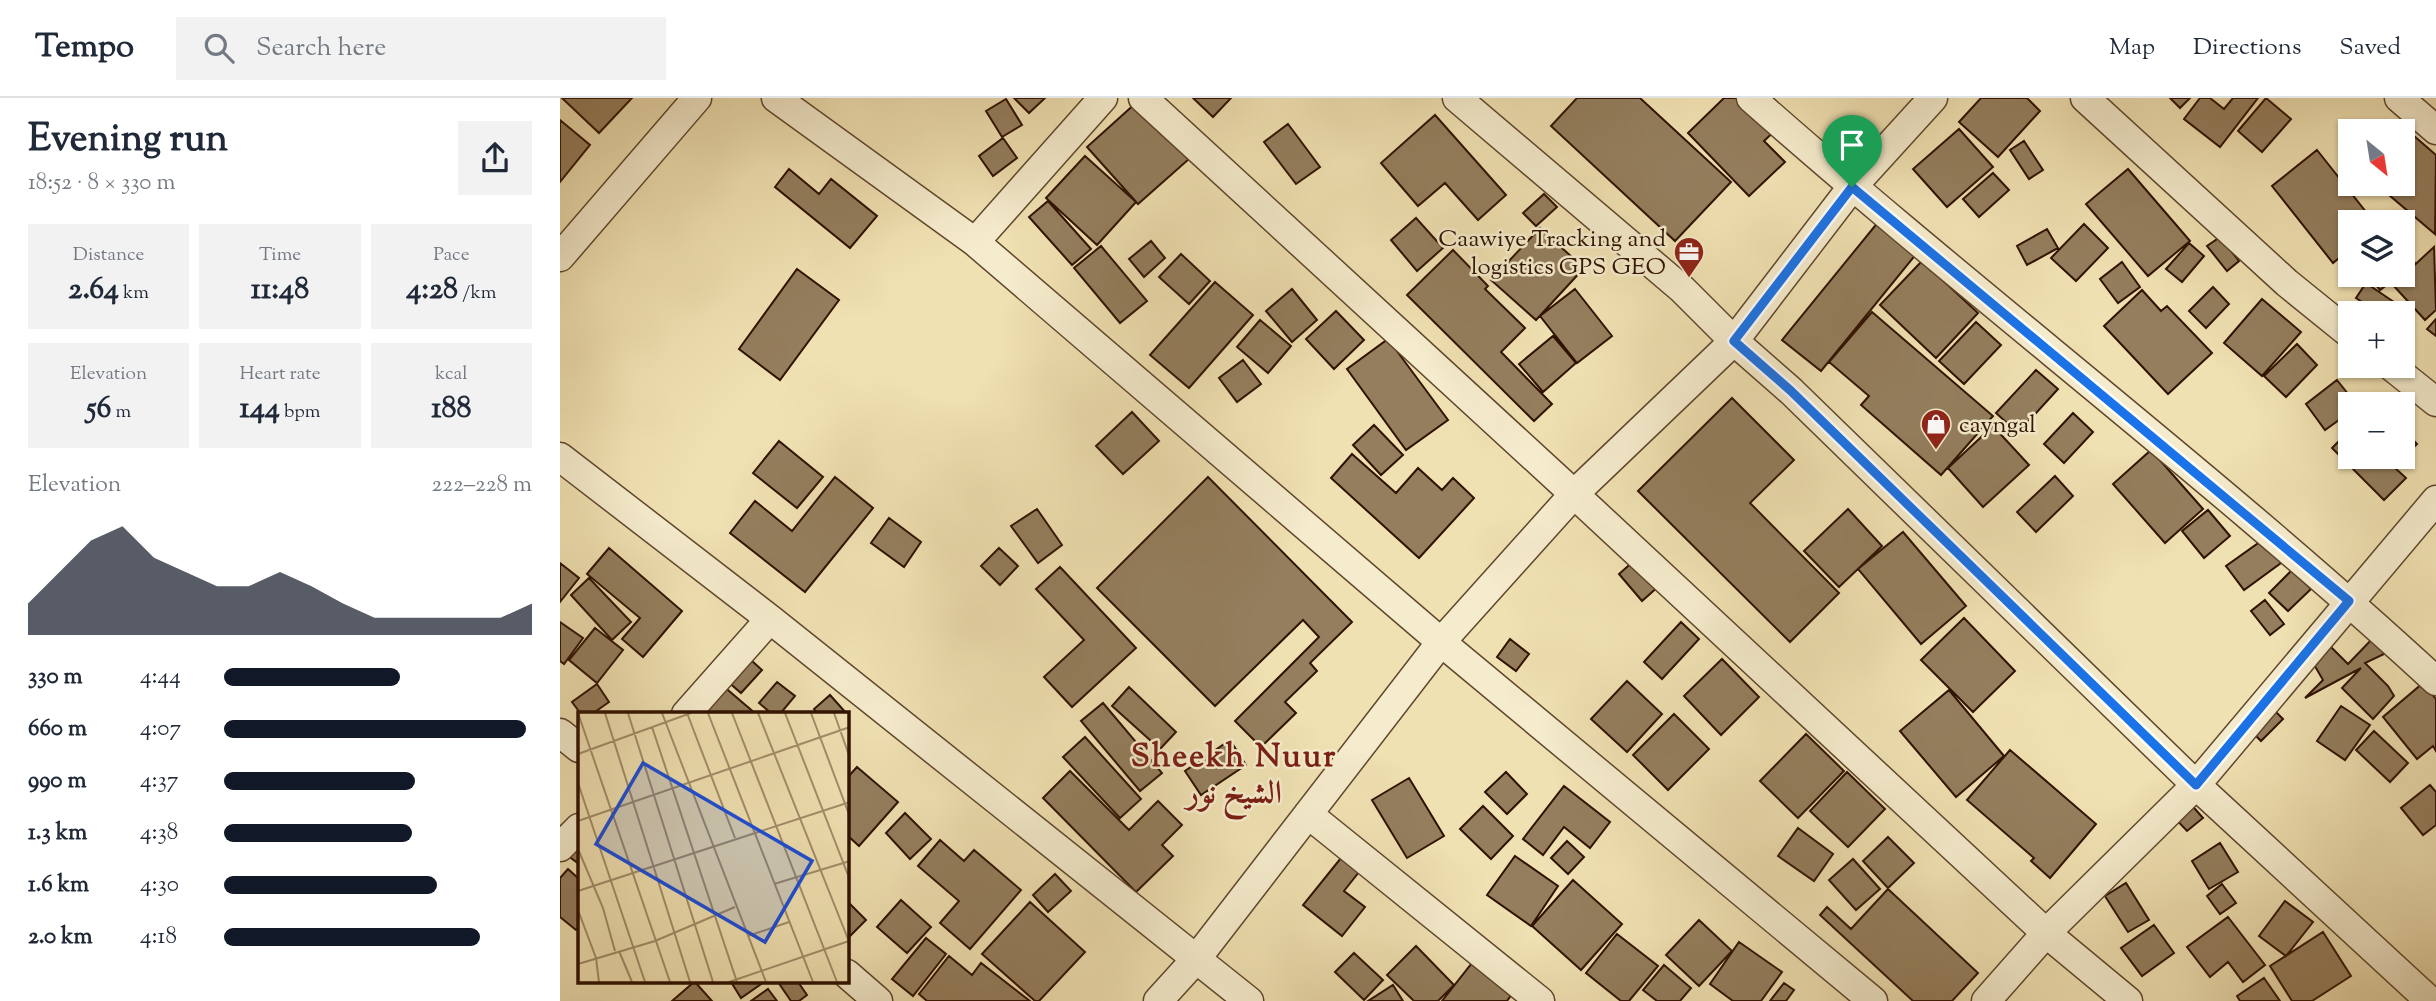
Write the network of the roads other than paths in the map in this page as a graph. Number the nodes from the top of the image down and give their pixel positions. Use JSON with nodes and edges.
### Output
{"nodes":[{"id":1,"x":697,"y":98,"type":"edge"},
{"id":2,"x":776,"y":98,"type":"edge"},
{"id":3,"x":1103,"y":98,"type":"edge"},
{"id":4,"x":1143,"y":98,"type":"edge"},
{"id":5,"x":1457,"y":98,"type":"edge"},
{"id":6,"x":1751,"y":98,"type":"edge"},
{"id":7,"x":1933,"y":98,"type":"edge"},
{"id":8,"x":2085,"y":98,"type":"edge"},
{"id":9,"x":2399,"y":98,"type":"edge"},
{"id":10,"x":2436,"y":130,"type":"edge"},
{"id":11,"x":1852,"y":187,"type":"junction"},
{"id":12,"x":975,"y":243,"type":"junction"},
{"id":13,"x":560,"y":257,"type":"edge"},
{"id":14,"x":2338,"y":324,"type":"edge"},
{"id":15,"x":1734,"y":341,"type":"junction"},
{"id":16,"x":2405,"y":378,"type":"edge"},
{"id":17,"x":2436,"y":402,"type":"edge"},
{"id":18,"x":560,"y":457,"type":"edge"},
{"id":19,"x":1574,"y":495,"type":"junction"},
{"id":20,"x":2436,"y":500,"type":"edge"},
{"id":21,"x":2349,"y":601,"type":"junction"},
{"id":22,"x":770,"y":619,"type":"junction"},
{"id":23,"x":1441,"y":642,"type":"junction"},
{"id":24,"x":2436,"y":681,"type":"edge"},
{"id":25,"x":688,"y":712,"type":"edge"},
{"id":26,"x":560,"y":733,"type":"edge"},
{"id":27,"x":578,"y":747,"type":"edge"},
{"id":28,"x":2196,"y":785,"type":"junction"},
{"id":29,"x":1308,"y":814,"type":"junction"},
{"id":30,"x":578,"y":829,"type":"edge"},
{"id":31,"x":560,"y":847,"type":"edge"},
{"id":32,"x":2046,"y":933,"type":"junction"},
{"id":33,"x":1197,"y":958,"type":"junction"},
{"id":34,"x":849,"y":976,"type":"edge"},
{"id":35,"x":878,"y":1001,"type":"edge"},
{"id":36,"x":1158,"y":1001,"type":"edge"},
{"id":37,"x":1249,"y":1001,"type":"edge"},
{"id":38,"x":1540,"y":1001,"type":"edge"},
{"id":39,"x":1873,"y":1001,"type":"edge"},
{"id":40,"x":1986,"y":1001,"type":"edge"},
{"id":41,"x":2128,"y":1001,"type":"edge"},
{"id":42,"x":2430,"y":1001,"type":"edge"}],
"edges":[{"from":1,"to":13,"type":"street"},
{"from":2,"to":12,"type":"street"},
{"from":3,"to":12,"type":"street"},
{"from":4,"to":19,"type":"street"},
{"from":5,"to":15,"type":"street"},
{"from":6,"to":11,"type":"street"},
{"from":7,"to":11,"type":"street"},
{"from":8,"to":14,"type":"street"},
{"from":9,"to":10,"type":"street"},
{"from":11,"to":15,"type":"street"},
{"from":11,"to":21,"type":"street"},
{"from":12,"to":23,"type":"street"},
{"from":15,"to":19,"type":"street"},
{"from":15,"to":28,"type":"street"},
{"from":16,"to":17,"type":"street"},
{"from":18,"to":22,"type":"street"},
{"from":19,"to":23,"type":"street"},
{"from":19,"to":32,"type":"street"},
{"from":20,"to":21,"type":"street"},
{"from":21,"to":24,"type":"street"},
{"from":21,"to":28,"type":"street"},
{"from":22,"to":25,"type":"street"},
{"from":22,"to":33,"type":"street"},
{"from":23,"to":29,"type":"street"},
{"from":23,"to":39,"type":"street"},
{"from":26,"to":27,"type":"street"},
{"from":28,"to":32,"type":"street"},
{"from":28,"to":42,"type":"street"},
{"from":29,"to":33,"type":"street"},
{"from":29,"to":38,"type":"street"},
{"from":30,"to":31,"type":"street"},
{"from":32,"to":40,"type":"street"},
{"from":32,"to":41,"type":"street"},
{"from":33,"to":36,"type":"street"},
{"from":33,"to":37,"type":"street"},
{"from":34,"to":35,"type":"street"}]}
